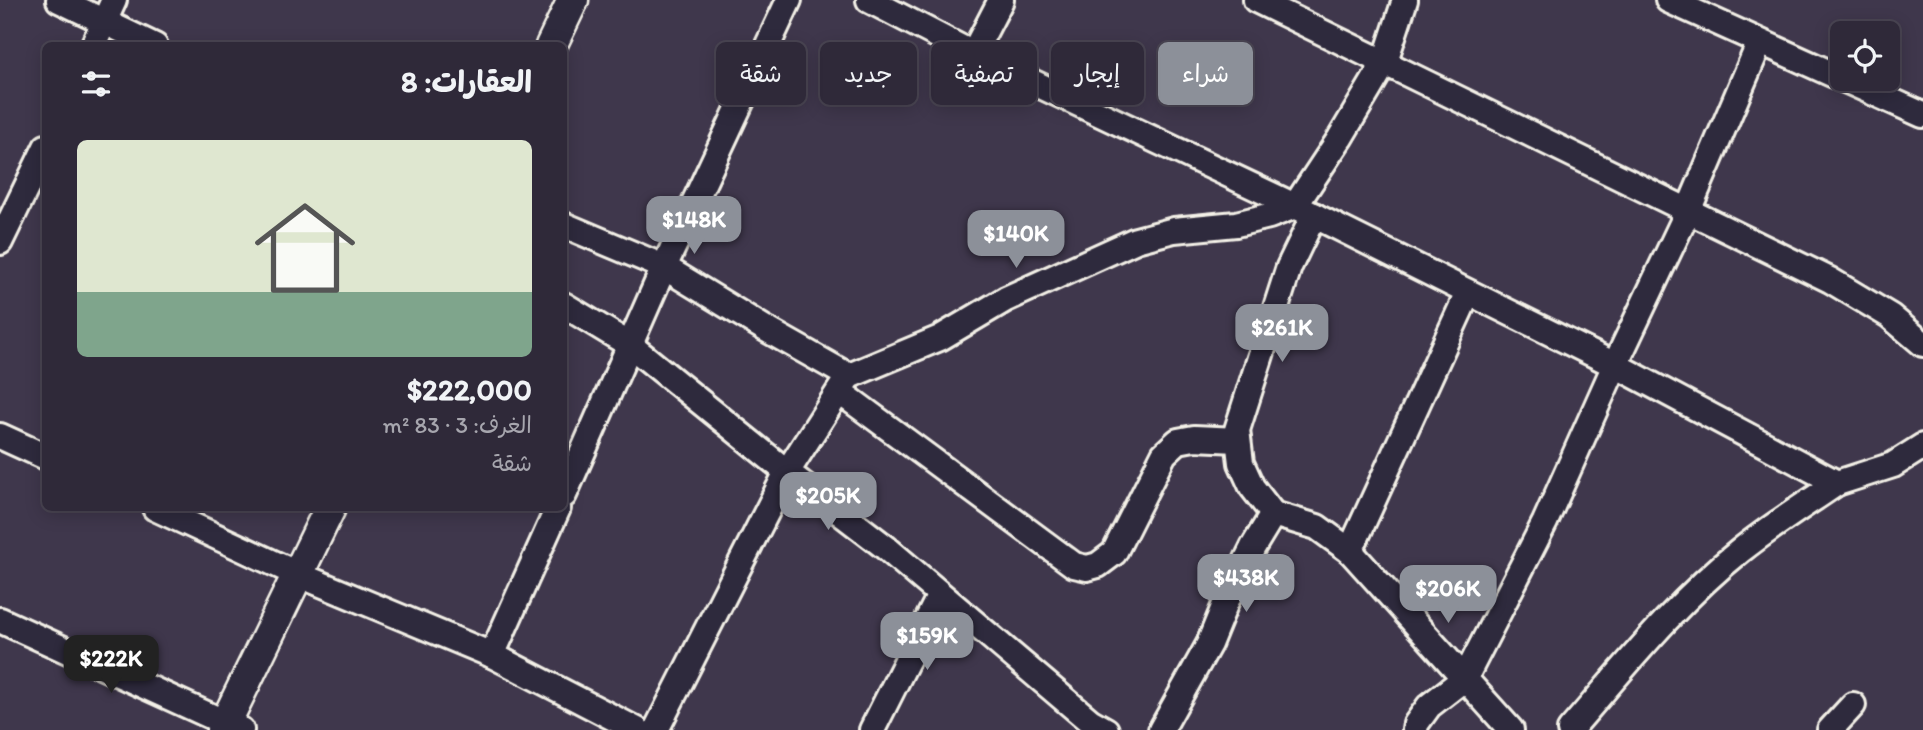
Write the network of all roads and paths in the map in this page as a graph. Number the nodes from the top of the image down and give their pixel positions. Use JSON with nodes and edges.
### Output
{"nodes":[{"id":1,"x":59,"y":0,"type":"edge"},
{"id":2,"x":573,"y":0,"type":"edge"},
{"id":3,"x":789,"y":0,"type":"edge"},
{"id":4,"x":870,"y":0,"type":"edge"},
{"id":5,"x":1001,"y":0,"type":"edge"},
{"id":6,"x":1256,"y":0,"type":"edge"},
{"id":7,"x":1405,"y":0,"type":"edge"},
{"id":8,"x":1668,"y":0,"type":"edge"},
{"id":9,"x":109,"y":11,"type":"edge"},
{"id":10,"x":1759,"y":41,"type":"junction"},
{"id":11,"x":95,"y":42,"type":"edge"},
{"id":12,"x":150,"y":42,"type":"edge"},
{"id":13,"x":553,"y":42,"type":"edge"},
{"id":14,"x":950,"y":42,"type":"edge"},
{"id":15,"x":979,"y":42,"type":"edge"},
{"id":16,"x":1384,"y":64,"type":"junction"},
{"id":17,"x":1830,"y":73,"type":"edge"},
{"id":18,"x":1037,"y":84,"type":"edge"},
{"id":19,"x":1870,"y":91,"type":"edge"},
{"id":20,"x":1923,"y":114,"type":"edge"},
{"id":21,"x":42,"y":155,"type":"edge"},
{"id":22,"x":1305,"y":210,"type":"junction"},
{"id":23,"x":1688,"y":211,"type":"junction"},
{"id":24,"x":567,"y":226,"type":"edge"},
{"id":25,"x":3,"y":228,"type":"edge"},
{"id":26,"x":664,"y":267,"type":"junction"},
{"id":27,"x":1468,"y":293,"type":"junction"},
{"id":28,"x":567,"y":306,"type":"edge"},
{"id":29,"x":1923,"y":344,"type":"edge"},
{"id":30,"x":630,"y":345,"type":"junction"},
{"id":31,"x":1615,"y":365,"type":"junction"},
{"id":32,"x":845,"y":384,"type":"junction"},
{"id":33,"x":0,"y":436,"type":"edge"},
{"id":34,"x":1238,"y":440,"type":"junction"},
{"id":35,"x":1923,"y":446,"type":"edge"},
{"id":36,"x":42,"y":455,"type":"edge"},
{"id":37,"x":787,"y":472,"type":"junction"},
{"id":38,"x":1838,"y":483,"type":"junction"},
{"id":39,"x":567,"y":488,"type":"edge"},
{"id":40,"x":161,"y":511,"type":"edge"},
{"id":41,"x":328,"y":511,"type":"edge"},
{"id":42,"x":557,"y":511,"type":"edge"},
{"id":43,"x":1273,"y":514,"type":"junction"},
{"id":44,"x":1350,"y":551,"type":"junction"},
{"id":45,"x":297,"y":574,"type":"junction"},
{"id":46,"x":940,"y":594,"type":"junction"},
{"id":47,"x":0,"y":620,"type":"edge"},
{"id":48,"x":492,"y":655,"type":"junction"},
{"id":49,"x":1465,"y":678,"type":"junction"},
{"id":50,"x":1853,"y":705,"type":"dead end"},
{"id":51,"x":230,"y":727,"type":"edge"},
{"id":52,"x":1093,"y":727,"type":"edge"},
{"id":53,"x":637,"y":730,"type":"edge"},
{"id":54,"x":656,"y":730,"type":"edge"},
{"id":55,"x":872,"y":730,"type":"edge"},
{"id":56,"x":1161,"y":730,"type":"edge"},
{"id":57,"x":1415,"y":730,"type":"edge"},
{"id":58,"x":1511,"y":730,"type":"edge"},
{"id":59,"x":1570,"y":730,"type":"edge"},
{"id":60,"x":1830,"y":730,"type":"edge"}],
"edges":[{"from":1,"to":9,"type":"street"},
{"from":2,"to":13,"type":"street"},
{"from":3,"to":26,"type":"street"},
{"from":4,"to":14,"type":"street"},
{"from":5,"to":15,"type":"street"},
{"from":6,"to":16,"type":"street"},
{"from":7,"to":16,"type":"street"},
{"from":8,"to":10,"type":"street"},
{"from":9,"to":11,"type":"street"},
{"from":9,"to":12,"type":"street"},
{"from":10,"to":17,"type":"street"},
{"from":10,"to":23,"type":"street"},
{"from":16,"to":22,"type":"street"},
{"from":16,"to":23,"type":"street"},
{"from":18,"to":22,"type":"street"},
{"from":19,"to":20,"type":"street"},
{"from":21,"to":25,"type":"street"},
{"from":22,"to":27,"type":"street"},
{"from":22,"to":32,"type":"street"},
{"from":22,"to":34,"type":"street"},
{"from":23,"to":29,"type":"street"},
{"from":23,"to":31,"type":"street"},
{"from":24,"to":26,"type":"street"},
{"from":26,"to":30,"type":"street"},
{"from":26,"to":32,"type":"street"},
{"from":27,"to":31,"type":"street"},
{"from":27,"to":44,"type":"street"},
{"from":28,"to":30,"type":"street"},
{"from":30,"to":37,"type":"street"},
{"from":30,"to":39,"type":"street"},
{"from":31,"to":38,"type":"street"},
{"from":31,"to":49,"type":"street"},
{"from":32,"to":34,"type":"street"},
{"from":32,"to":37,"type":"street"},
{"from":33,"to":36,"type":"street"},
{"from":34,"to":43,"type":"street"},
{"from":35,"to":38,"type":"street"},
{"from":37,"to":46,"type":"street"},
{"from":37,"to":54,"type":"street"},
{"from":38,"to":59,"type":"street"},
{"from":40,"to":45,"type":"street"},
{"from":41,"to":45,"type":"street"},
{"from":42,"to":48,"type":"street"},
{"from":43,"to":44,"type":"street"},
{"from":43,"to":56,"type":"street"},
{"from":44,"to":49,"type":"street"},
{"from":45,"to":48,"type":"street"},
{"from":45,"to":51,"type":"street"},
{"from":46,"to":52,"type":"street"},
{"from":46,"to":55,"type":"street"},
{"from":47,"to":51,"type":"street"},
{"from":48,"to":53,"type":"street"},
{"from":49,"to":57,"type":"street"},
{"from":49,"to":58,"type":"street"},
{"from":50,"to":60,"type":"street"}]}
